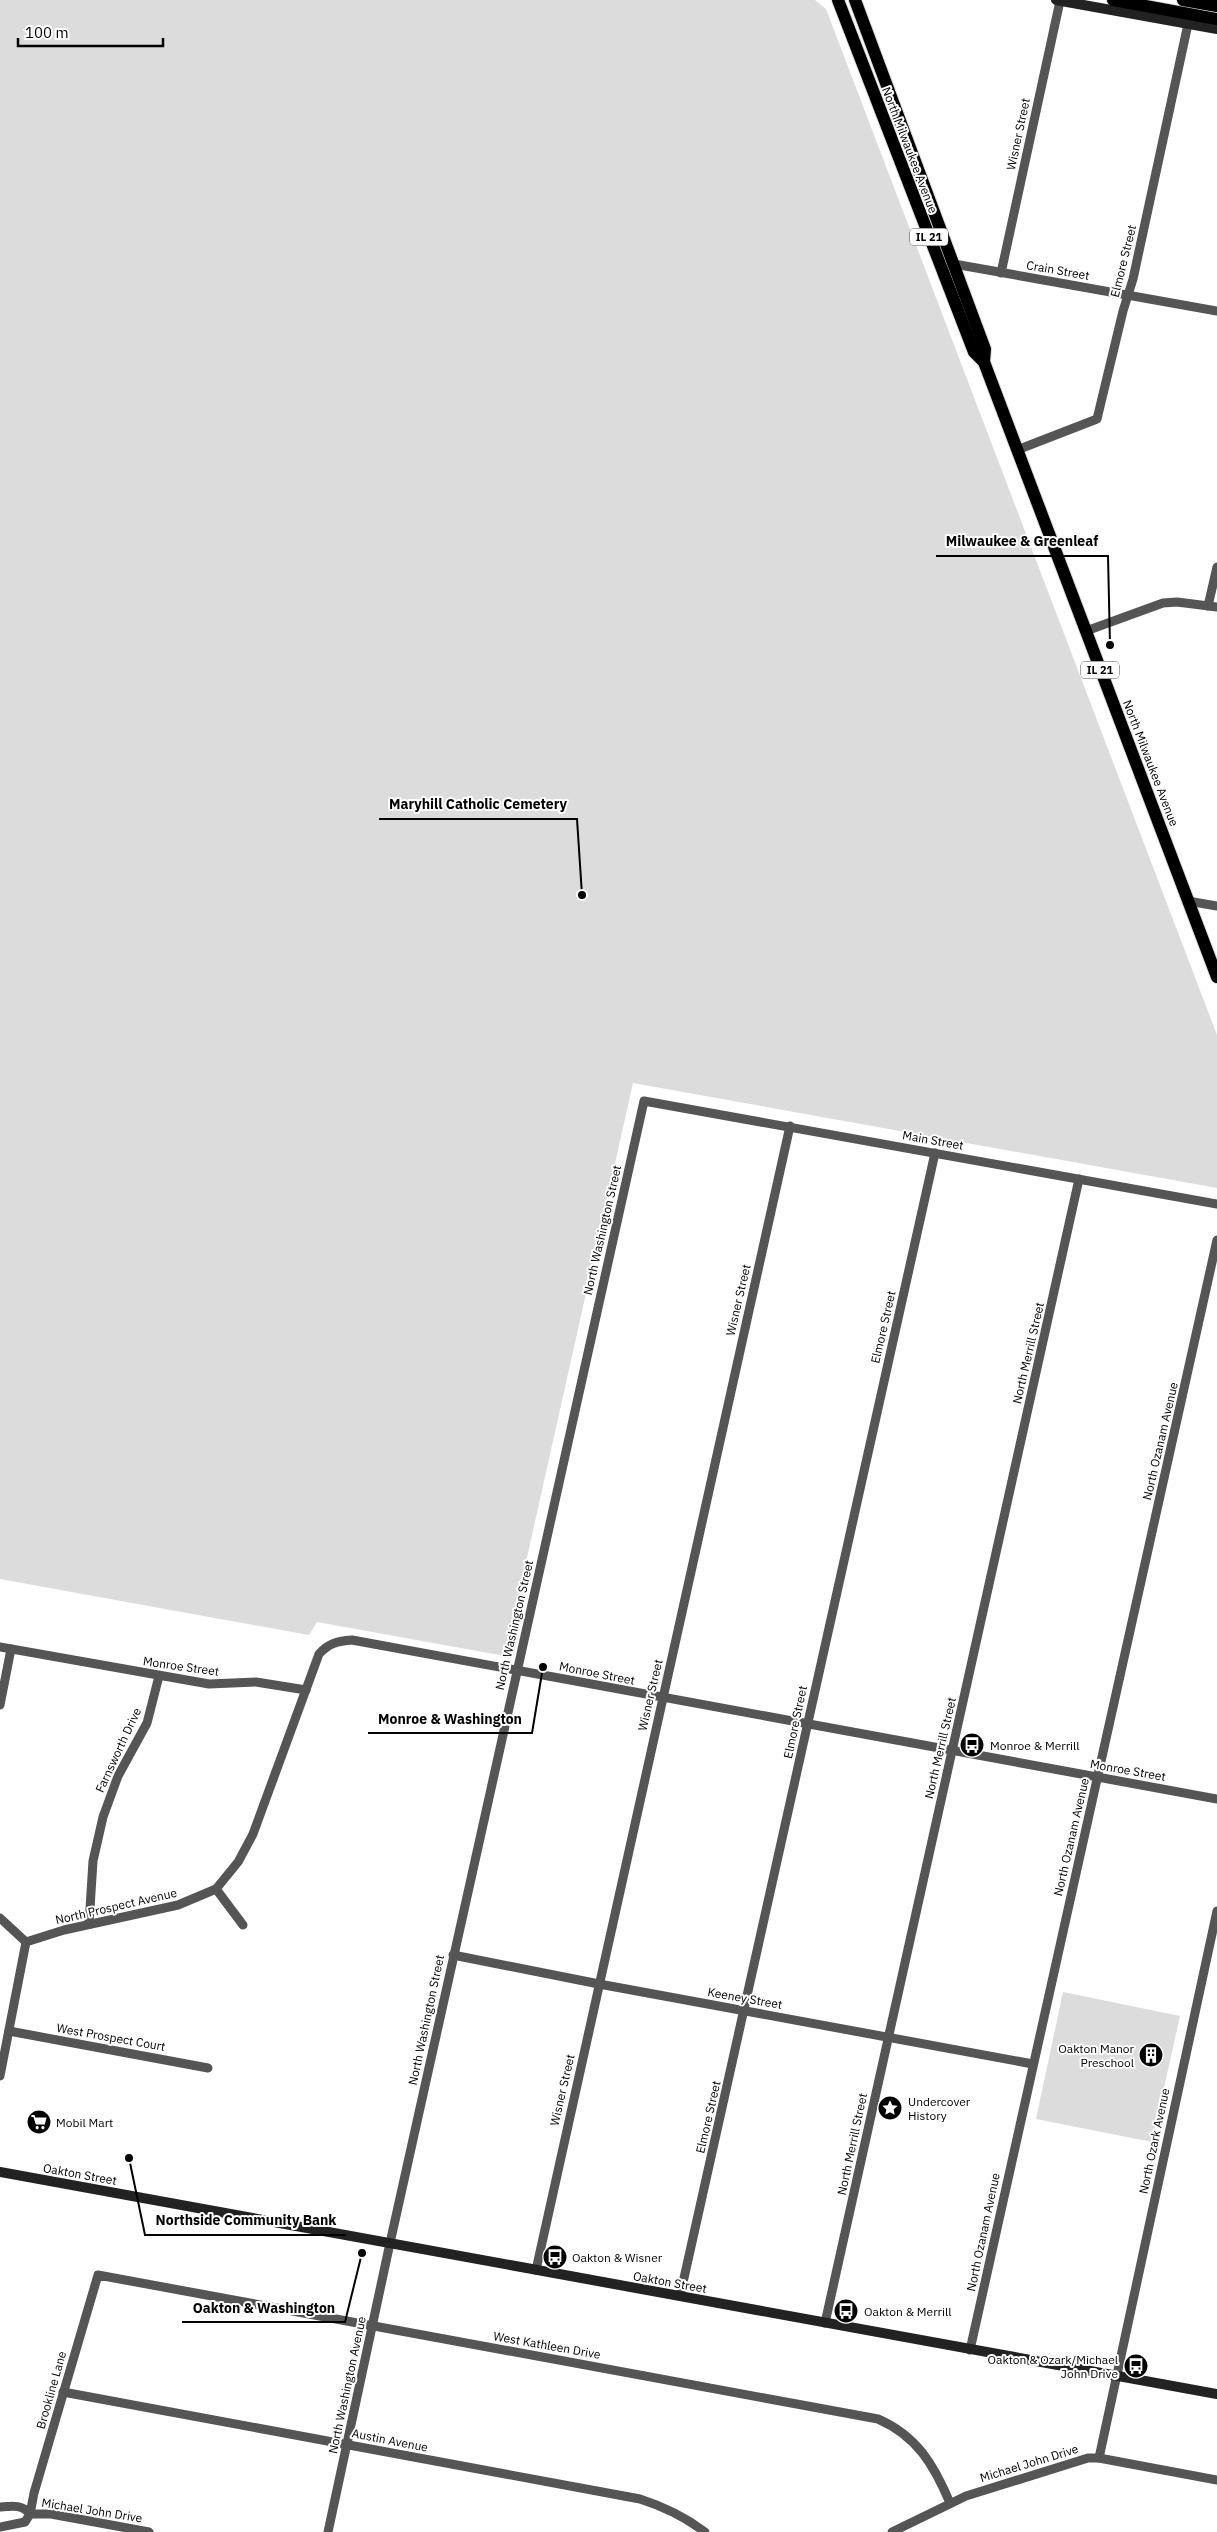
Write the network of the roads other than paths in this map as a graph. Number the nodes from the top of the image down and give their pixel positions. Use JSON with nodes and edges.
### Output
{"nodes":[{"id":1,"x":838,"y":0,"type":"edge"},
{"id":2,"x":1058,"y":0,"type":"edge"},
{"id":3,"x":1113,"y":0,"type":"edge"},
{"id":4,"x":1183,"y":0,"type":"edge"},
{"id":5,"x":856,"y":1,"type":"edge"},
{"id":6,"x":1217,"y":6,"type":"edge"},
{"id":7,"x":1217,"y":19,"type":"edge"},
{"id":8,"x":1188,"y":24,"type":"junction"},
{"id":9,"x":1217,"y":29,"type":"edge"},
{"id":10,"x":954,"y":264,"type":"junction"},
{"id":11,"x":1001,"y":273,"type":"junction"},
{"id":12,"x":1128,"y":295,"type":"junction"},
{"id":13,"x":1217,"y":311,"type":"edge"},
{"id":14,"x":984,"y":362,"type":"junction"},
{"id":15,"x":1017,"y":450,"type":"junction"},
{"id":16,"x":1217,"y":567,"type":"edge"},
{"id":17,"x":1213,"y":606,"type":"edge"},
{"id":18,"x":1086,"y":631,"type":"junction"},
{"id":19,"x":1188,"y":902,"type":"junction"},
{"id":20,"x":1217,"y":906,"type":"edge"},
{"id":21,"x":1217,"y":977,"type":"edge"},
{"id":22,"x":644,"y":1101,"type":"joint"},
{"id":23,"x":790,"y":1126,"type":"junction"},
{"id":24,"x":935,"y":1153,"type":"junction"},
{"id":25,"x":1079,"y":1179,"type":"junction"},
{"id":26,"x":1217,"y":1204,"type":"edge"},
{"id":27,"x":1217,"y":1240,"type":"edge"},
{"id":28,"x":0,"y":1647,"type":"edge"},
{"id":29,"x":11,"y":1649,"type":"junction"},
{"id":30,"x":516,"y":1671,"type":"junction"},
{"id":31,"x":159,"y":1676,"type":"junction"},
{"id":32,"x":306,"y":1690,"type":"junction"},
{"id":33,"x":662,"y":1698,"type":"junction"},
{"id":34,"x":0,"y":1705,"type":"edge"},
{"id":35,"x":807,"y":1725,"type":"junction"},
{"id":36,"x":952,"y":1751,"type":"junction"},
{"id":37,"x":1098,"y":1777,"type":"junction"},
{"id":38,"x":1217,"y":1799,"type":"edge"},
{"id":39,"x":216,"y":1889,"type":"junction"},
{"id":40,"x":1217,"y":1911,"type":"edge"},
{"id":41,"x":0,"y":1918,"type":"edge"},
{"id":42,"x":89,"y":1924,"type":"junction"},
{"id":43,"x":243,"y":1925,"type":"dead end"},
{"id":44,"x":26,"y":1942,"type":"junction"},
{"id":45,"x":454,"y":1955,"type":"junction"},
{"id":46,"x":599,"y":1984,"type":"junction"},
{"id":47,"x":744,"y":2011,"type":"junction"},
{"id":48,"x":9,"y":2031,"type":"junction"},
{"id":49,"x":888,"y":2037,"type":"junction"},
{"id":50,"x":3,"y":2048,"type":"edge"},
{"id":51,"x":1033,"y":2064,"type":"junction"},
{"id":52,"x":208,"y":2068,"type":"dead end"},
{"id":53,"x":0,"y":2076,"type":"edge"},
{"id":54,"x":0,"y":2172,"type":"edge"},
{"id":55,"x":390,"y":2242,"type":"junction"},
{"id":56,"x":536,"y":2270,"type":"junction"},
{"id":57,"x":98,"y":2275,"type":"joint"},
{"id":58,"x":680,"y":2296,"type":"junction"},
{"id":59,"x":826,"y":2323,"type":"junction"},
{"id":60,"x":372,"y":2326,"type":"junction"},
{"id":61,"x":970,"y":2350,"type":"junction"},
{"id":62,"x":1115,"y":2376,"type":"junction"},
{"id":63,"x":63,"y":2392,"type":"junction"},
{"id":64,"x":1217,"y":2394,"type":"edge"},
{"id":65,"x":347,"y":2444,"type":"junction"},
{"id":66,"x":1099,"y":2458,"type":"junction"},
{"id":67,"x":1217,"y":2480,"type":"edge"},
{"id":68,"x":950,"y":2503,"type":"junction"},
{"id":69,"x":0,"y":2507,"type":"edge"},
{"id":70,"x":30,"y":2514,"type":"junction"},
{"id":71,"x":0,"y":2527,"type":"edge"},
{"id":72,"x":149,"y":2532,"type":"edge"},
{"id":73,"x":328,"y":2532,"type":"edge"},
{"id":74,"x":705,"y":2532,"type":"edge"},
{"id":75,"x":892,"y":2532,"type":"edge"}],
"edges":[{"from":1,"to":14,"type":"main road","name":"North Milwaukee Avenue","number":"IL 21"},
{"from":2,"to":8,"type":"main road"},
{"from":2,"to":11,"type":"street","name":"Wisner Street"},
{"from":3,"to":7,"type":"main road"},
{"from":4,"to":6,"type":"main road"},
{"from":5,"to":10,"type":"main road","name":"North Milwaukee Avenue","number":"IL 21"},
{"from":8,"to":9,"type":"main road"},
{"from":8,"to":12,"type":"street","name":"Elmore Street"},
{"from":10,"to":11,"type":"street","name":"Crain Street"},
{"from":10,"to":14,"type":"main road","name":"North Milwaukee Avenue","number":"IL 21"},
{"from":11,"to":12,"type":"street","name":"Crain Street"},
{"from":12,"to":13,"type":"street","name":"Crain Street"},
{"from":12,"to":15,"type":"street","name":"Elmore Street"},
{"from":14,"to":15,"type":"main road","name":"North Milwaukee Avenue","number":"IL 21"},
{"from":15,"to":18,"type":"main road","name":"North Milwaukee Avenue","number":"IL 21"},
{"from":16,"to":17,"type":"street"},
{"from":17,"to":18,"type":"street"},
{"from":18,"to":19,"type":"main road","name":"North Milwaukee Avenue","number":"IL 21"},
{"from":19,"to":20,"type":"street"},
{"from":19,"to":21,"type":"main road","name":"North Milwaukee Avenue","number":"IL 21"},
{"from":22,"to":23,"type":"street","name":"Main Street"},
{"from":22,"to":30,"type":"street","name":"North Washington Street"},
{"from":23,"to":24,"type":"street","name":"Main Street"},
{"from":23,"to":33,"type":"street","name":"Wisner Street"},
{"from":24,"to":25,"type":"street","name":"Main Street"},
{"from":24,"to":35,"type":"street","name":"Elmore Street"},
{"from":25,"to":26,"type":"street","name":"Main Street"},
{"from":25,"to":36,"type":"street","name":"North Merrill Street"},
{"from":27,"to":37,"type":"street","name":"North Ozanam Avenue"},
{"from":28,"to":29,"type":"street","name":"Monroe Street"},
{"from":29,"to":31,"type":"street","name":"Monroe Street"},
{"from":29,"to":34,"type":"street"},
{"from":30,"to":32,"type":"street","name":"Monroe Street"},
{"from":30,"to":33,"type":"street","name":"Monroe Street"},
{"from":30,"to":45,"type":"street","name":"North Washington Street"},
{"from":31,"to":32,"type":"street","name":"Monroe Street"},
{"from":31,"to":42,"type":"street","name":"Farnsworth Drive"},
{"from":32,"to":39,"type":"street","name":"North Prospect Avenue"},
{"from":33,"to":35,"type":"street","name":"Monroe Street"},
{"from":33,"to":46,"type":"street","name":"Wisner Street"},
{"from":35,"to":36,"type":"street","name":"Monroe Street"},
{"from":35,"to":47,"type":"street","name":"Elmore Street"},
{"from":36,"to":37,"type":"street","name":"Monroe Street"},
{"from":36,"to":49,"type":"street","name":"North Merrill Street"},
{"from":37,"to":38,"type":"street","name":"Monroe Street"},
{"from":37,"to":51,"type":"street","name":"North Ozanam Avenue"},
{"from":39,"to":42,"type":"street","name":"North Prospect Avenue"},
{"from":39,"to":43,"type":"street"},
{"from":40,"to":62,"type":"street","name":"North Ozark Avenue"},
{"from":41,"to":44,"type":"street"},
{"from":42,"to":44,"type":"street","name":"North Prospect Avenue"},
{"from":44,"to":48,"type":"street"},
{"from":45,"to":46,"type":"street","name":"Keeney Street"},
{"from":45,"to":55,"type":"street","name":"North Washington Street"},
{"from":46,"to":47,"type":"street","name":"Keeney Street"},
{"from":46,"to":56,"type":"street","name":"Wisner Street"},
{"from":47,"to":49,"type":"street","name":"Keeney Street"},
{"from":47,"to":58,"type":"street","name":"Elmore Street"},
{"from":48,"to":50,"type":"street"},
{"from":48,"to":52,"type":"street","name":"West Prospect Court"},
{"from":49,"to":51,"type":"street","name":"Keeney Street"},
{"from":49,"to":59,"type":"street","name":"North Merrill Street"},
{"from":50,"to":53,"type":"street"},
{"from":51,"to":61,"type":"street","name":"North Ozanam Avenue"},
{"from":54,"to":55,"type":"main road","name":"Oakton Street"},
{"from":55,"to":56,"type":"main road","name":"Oakton Street"},
{"from":55,"to":60,"type":"street","name":"North Washington Avenue"},
{"from":56,"to":58,"type":"main road","name":"Oakton Street"},
{"from":57,"to":60,"type":"street","name":"West Kathleen Drive"},
{"from":57,"to":63,"type":"street","name":"Brookline Lane"},
{"from":58,"to":59,"type":"main road","name":"Oakton Street"},
{"from":59,"to":61,"type":"main road","name":"Oakton Street"},
{"from":60,"to":65,"type":"street","name":"North Washington Avenue"},
{"from":60,"to":68,"type":"street","name":"West Kathleen Drive"},
{"from":61,"to":62,"type":"main road","name":"Oakton Street"},
{"from":62,"to":64,"type":"main road","name":"Oakton Street"},
{"from":62,"to":66,"type":"street"},
{"from":63,"to":65,"type":"street","name":"Austin Avenue"},
{"from":63,"to":70,"type":"street","name":"Brookline Lane"},
{"from":65,"to":73,"type":"street","name":"North Washington Avenue"},
{"from":65,"to":74,"type":"street","name":"Austin Avenue"},
{"from":66,"to":67,"type":"street","name":"Michael John Drive"},
{"from":66,"to":68,"type":"street","name":"Michael John Drive"},
{"from":68,"to":75,"type":"street","name":"Michael John Drive"},
{"from":69,"to":70,"type":"street","name":"Michael John Drive"},
{"from":70,"to":71,"type":"street","name":"Michael John Drive"},
{"from":70,"to":72,"type":"street","name":"Michael John Drive"}]}
